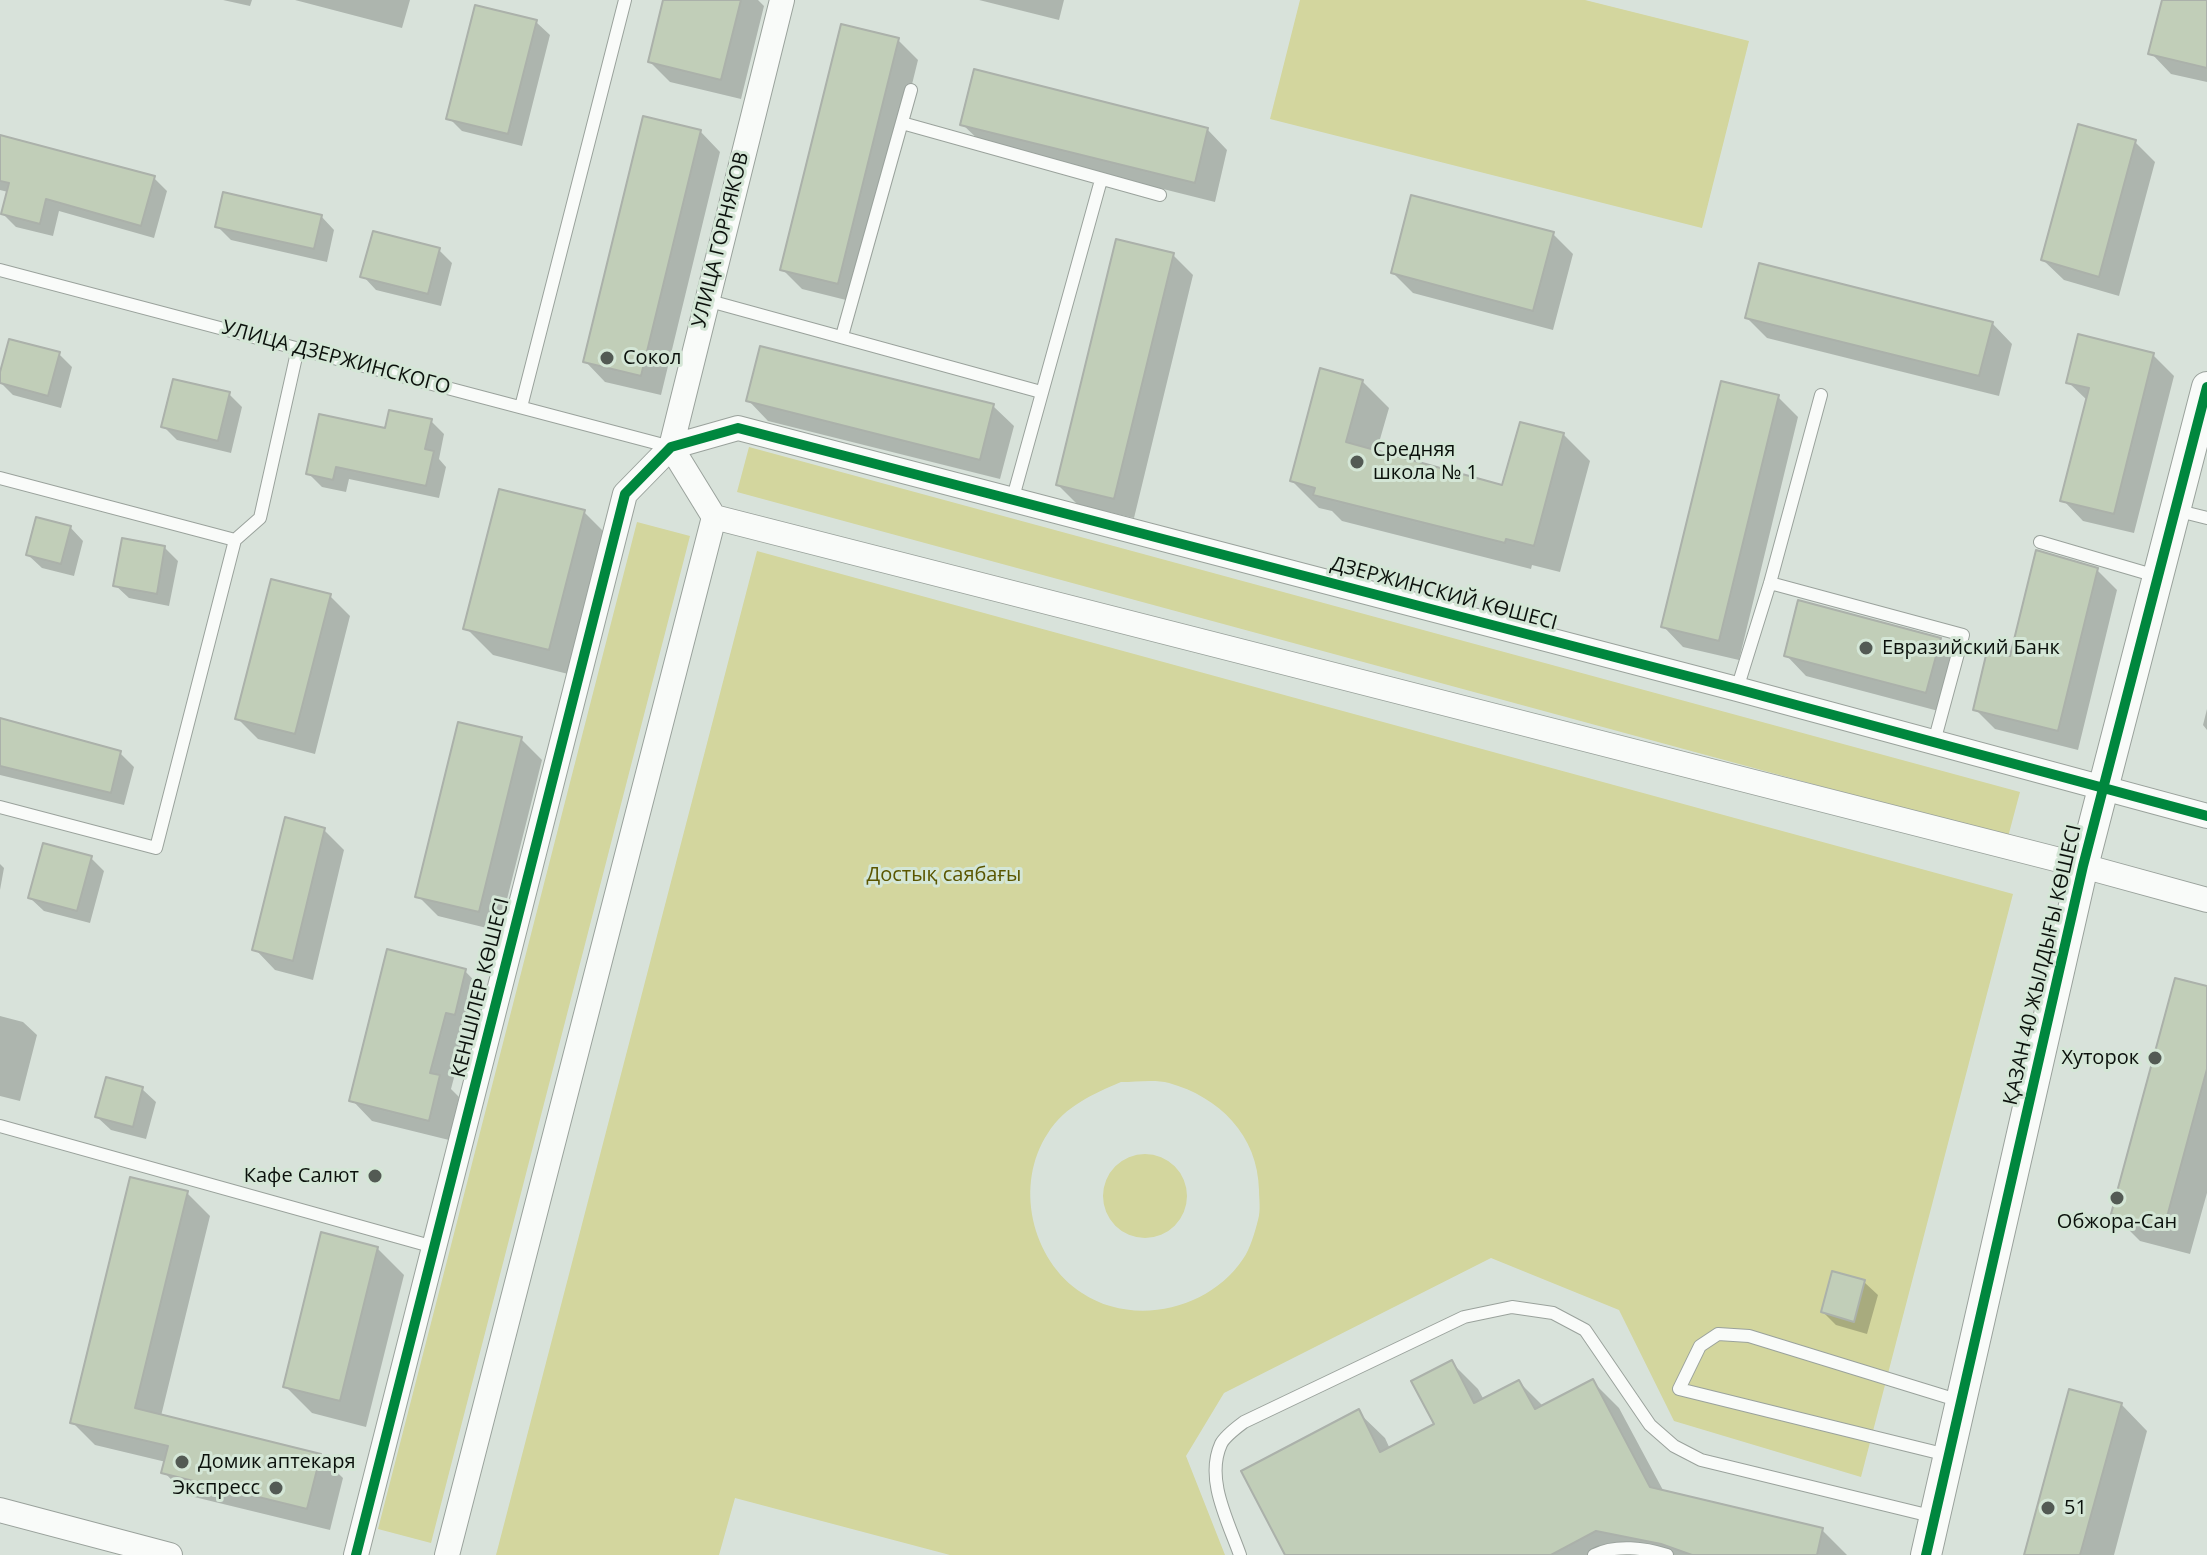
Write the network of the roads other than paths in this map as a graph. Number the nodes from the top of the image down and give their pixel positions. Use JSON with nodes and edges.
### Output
{"nodes":[{"id":1,"x":625,"y":0,"type":"edge"},
{"id":2,"x":782,"y":0,"type":"edge"},
{"id":3,"x":911,"y":90,"type":"dead end"},
{"id":4,"x":902,"y":123,"type":"junction"},
{"id":5,"x":1101,"y":180,"type":"junction"},
{"id":6,"x":1160,"y":195,"type":"dead end"},
{"id":7,"x":0,"y":270,"type":"edge"},
{"id":8,"x":706,"y":300,"type":"junction"},
{"id":9,"x":842,"y":336,"type":"junction"},
{"id":10,"x":298,"y":348,"type":"junction"},
{"id":11,"x":2207,"y":387,"type":"edge"},
{"id":12,"x":1041,"y":392,"type":"junction"},
{"id":13,"x":1821,"y":395,"type":"dead end"},
{"id":14,"x":521,"y":407,"type":"junction"},
{"id":15,"x":671,"y":447,"type":"junction"},
{"id":16,"x":0,"y":478,"type":"edge"},
{"id":17,"x":1012,"y":501,"type":"junction"},
{"id":18,"x":2174,"y":510,"type":"junction"},
{"id":19,"x":714,"y":517,"type":"junction"},
{"id":20,"x":2207,"y":518,"type":"edge"},
{"id":21,"x":235,"y":540,"type":"junction"},
{"id":22,"x":2040,"y":542,"type":"dead end"},
{"id":23,"x":2157,"y":576,"type":"junction"},
{"id":24,"x":1770,"y":583,"type":"junction"},
{"id":25,"x":1737,"y":689,"type":"junction"},
{"id":26,"x":1934,"y":742,"type":"junction"},
{"id":27,"x":2103,"y":790,"type":"junction"},
{"id":28,"x":0,"y":807,"type":"edge"},
{"id":29,"x":2207,"y":816,"type":"edge"},
{"id":30,"x":2083,"y":866,"type":"junction"},
{"id":31,"x":2207,"y":900,"type":"edge"},
{"id":32,"x":0,"y":1126,"type":"edge"},
{"id":33,"x":434,"y":1247,"type":"junction"},
{"id":34,"x":1962,"y":1401,"type":"junction"},
{"id":35,"x":1950,"y":1456,"type":"junction"},
{"id":36,"x":0,"y":1510,"type":"edge"},
{"id":37,"x":1935,"y":1517,"type":"junction"},
{"id":38,"x":170,"y":1555,"type":"edge"},
{"id":39,"x":356,"y":1555,"type":"edge"},
{"id":40,"x":447,"y":1555,"type":"edge"},
{"id":41,"x":1240,"y":1555,"type":"edge"},
{"id":42,"x":1594,"y":1555,"type":"edge"},
{"id":43,"x":1667,"y":1555,"type":"edge"},
{"id":44,"x":1926,"y":1555,"type":"edge"}],
"edges":[{"from":1,"to":14,"type":"lane"},
{"from":2,"to":8,"type":"street","name":"УЛИЦА ГОРНЯКОВ"},
{"from":3,"to":4,"type":"lane"},
{"from":4,"to":5,"type":"lane"},
{"from":4,"to":9,"type":"lane"},
{"from":5,"to":6,"type":"lane"},
{"from":5,"to":12,"type":"lane"},
{"from":7,"to":10,"type":"lane","name":"УЛИЦА ДЗЕРЖИНСКОГО"},
{"from":8,"to":9,"type":"lane"},
{"from":8,"to":15,"type":"street","name":"УЛИЦА ГОРНЯКОВ"},
{"from":9,"to":12,"type":"lane"},
{"from":10,"to":14,"type":"lane","name":"УЛИЦА ДЗЕРЖИНСКОГО"},
{"from":10,"to":21,"type":"lane"},
{"from":11,"to":18,"type":"street","name":"ҚАЗАН 40 ЖЫЛДЫҒЫ КӨШЕСІ"},
{"from":12,"to":17,"type":"lane"},
{"from":13,"to":24,"type":"lane"},
{"from":14,"to":15,"type":"lane","name":"УЛИЦА ДЗЕРЖИНСКОГО"},
{"from":15,"to":17,"type":"street","name":"ДЗЕРЖИНСКИЙ КӨШЕСІ"},
{"from":15,"to":19,"type":"street"},
{"from":15,"to":33,"type":"street","name":"КЕНШІЛЕР КӨШЕСІ"},
{"from":16,"to":21,"type":"lane"},
{"from":17,"to":25,"type":"street","name":"ДЗЕРЖИНСКИЙ КӨШЕСІ"},
{"from":18,"to":20,"type":"lane"},
{"from":18,"to":23,"type":"street","name":"ҚАЗАН 40 ЖЫЛДЫҒЫ КӨШЕСІ"},
{"from":19,"to":30,"type":"street"},
{"from":19,"to":40,"type":"street"},
{"from":21,"to":28,"type":"lane"},
{"from":22,"to":23,"type":"lane"},
{"from":23,"to":27,"type":"street","name":"ҚАЗАН 40 ЖЫЛДЫҒЫ КӨШЕСІ"},
{"from":24,"to":25,"type":"lane"},
{"from":24,"to":26,"type":"lane"},
{"from":25,"to":26,"type":"street","name":"ДЗЕРЖИНСКИЙ КӨШЕСІ"},
{"from":26,"to":27,"type":"street","name":"ДЗЕРЖИНСКИЙ КӨШЕСІ"},
{"from":27,"to":29,"type":"street","name":"ДЗЕРЖИНСКИЙ КӨШЕСІ"},
{"from":27,"to":30,"type":"street","name":"ҚАЗАН 40 ЖЫЛДЫҒЫ КӨШЕСІ"},
{"from":30,"to":31,"type":"street"},
{"from":30,"to":34,"type":"street","name":"ҚАЗАН 40 ЖЫЛДЫҒЫ КӨШЕСІ"},
{"from":32,"to":33,"type":"lane"},
{"from":33,"to":39,"type":"street","name":"КЕНШІЛЕР КӨШЕСІ"},
{"from":34,"to":35,"type":"street","name":"ҚАЗАН 40 ЖЫЛДЫҒЫ КӨШЕСІ"},
{"from":34,"to":35,"type":"lane"},
{"from":35,"to":37,"type":"street","name":"ҚАЗАН 40 ЖЫЛДЫҒЫ КӨШЕСІ"},
{"from":36,"to":38,"type":"street"},
{"from":37,"to":41,"type":"lane"},
{"from":37,"to":44,"type":"street","name":"ҚАЗАН 40 ЖЫЛДЫҒЫ КӨШЕСІ"},
{"from":42,"to":43,"type":"lane"}]}
